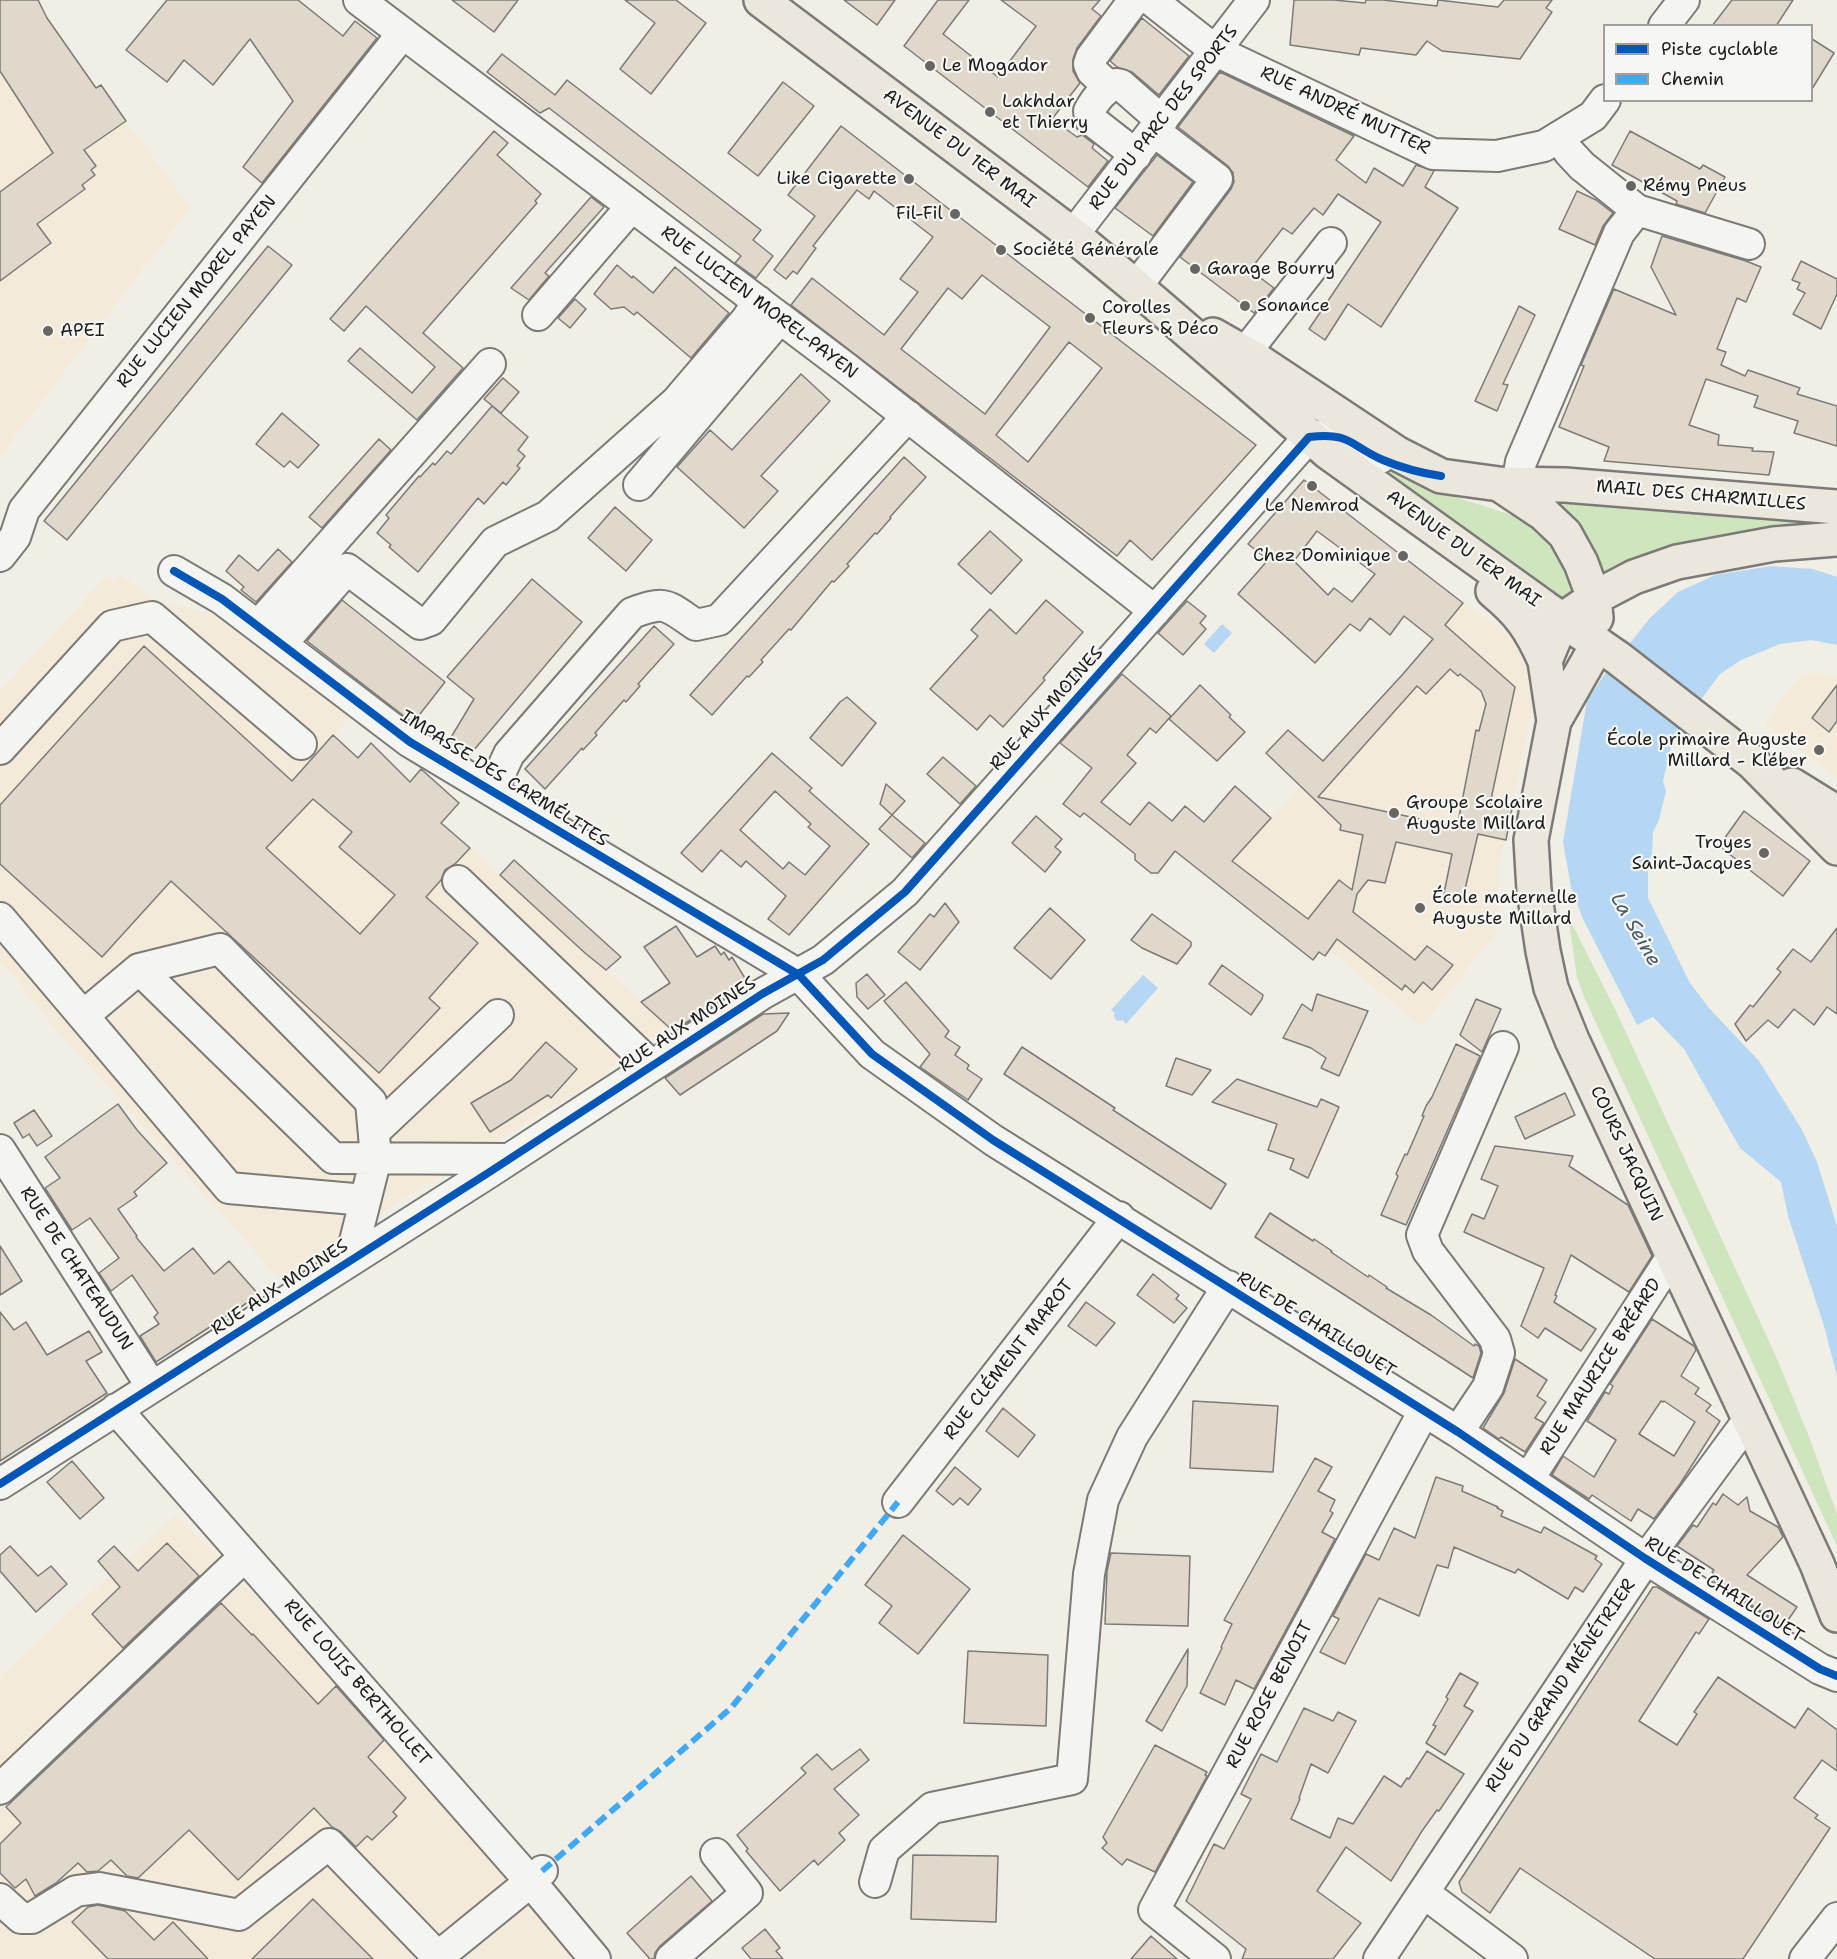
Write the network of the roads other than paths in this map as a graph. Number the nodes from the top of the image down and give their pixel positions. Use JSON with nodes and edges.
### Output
{"nodes":[{"id":1,"x":359,"y":0,"type":"edge"},
{"id":2,"x":761,"y":0,"type":"edge"},
{"id":3,"x":1134,"y":0,"type":"edge"},
{"id":4,"x":1151,"y":0,"type":"edge"},
{"id":5,"x":1254,"y":0,"type":"edge"},
{"id":6,"x":1684,"y":0,"type":"edge"},
{"id":7,"x":1666,"y":24,"type":"edge"},
{"id":8,"x":403,"y":33,"type":"junction"},
{"id":9,"x":1216,"y":51,"type":"junction"},
{"id":10,"x":1109,"y":87,"type":"junction"},
{"id":11,"x":1604,"y":102,"type":"edge"},
{"id":12,"x":1158,"y":126,"type":"junction"},
{"id":13,"x":1559,"y":137,"type":"junction"},
{"id":14,"x":1136,"y":155,"type":"junction"},
{"id":15,"x":632,"y":206,"type":"junction"},
{"id":16,"x":1637,"y":210,"type":"junction"},
{"id":17,"x":1073,"y":236,"type":"junction"},
{"id":18,"x":1330,"y":243,"type":"dead end"},
{"id":19,"x":1749,"y":244,"type":"dead end"},
{"id":20,"x":1145,"y":294,"type":"junction"},
{"id":21,"x":769,"y":310,"type":"junction"},
{"id":22,"x":538,"y":315,"type":"dead end"},
{"id":23,"x":1245,"y":353,"type":"junction"},
{"id":24,"x":489,"y":364,"type":"dead end"},
{"id":25,"x":908,"y":416,"type":"junction"},
{"id":26,"x":1309,"y":437,"type":"junction"},
{"id":27,"x":1442,"y":476,"type":"junction"},
{"id":28,"x":1363,"y":477,"type":"junction"},
{"id":29,"x":1508,"y":484,"type":"junction"},
{"id":30,"x":639,"y":485,"type":"dead end"},
{"id":31,"x":1565,"y":485,"type":"joint"},
{"id":32,"x":1837,"y":507,"type":"edge"},
{"id":33,"x":1837,"y":539,"type":"edge"},
{"id":34,"x":0,"y":556,"type":"edge"},
{"id":35,"x":174,"y":571,"type":"dead end"},
{"id":36,"x":1594,"y":598,"type":"junction"},
{"id":37,"x":1155,"y":611,"type":"junction"},
{"id":38,"x":1562,"y":620,"type":"junction"},
{"id":39,"x":258,"y":626,"type":"junction"},
{"id":40,"x":283,"y":645,"type":"junction"},
{"id":41,"x":1608,"y":651,"type":"junction"},
{"id":42,"x":1545,"y":661,"type":"junction"},
{"id":43,"x":1554,"y":721,"type":"junction"},
{"id":44,"x":301,"y":744,"type":"dead end"},
{"id":45,"x":0,"y":749,"type":"edge"},
{"id":46,"x":1752,"y":762,"type":"junction"},
{"id":47,"x":492,"y":791,"type":"junction"},
{"id":48,"x":1837,"y":813,"type":"edge"},
{"id":49,"x":1837,"y":848,"type":"edge"},
{"id":50,"x":458,"y":881,"type":"dead end"},
{"id":51,"x":2,"y":925,"type":"edge"},
{"id":52,"x":140,"y":969,"type":"junction"},
{"id":53,"x":799,"y":975,"type":"junction"},
{"id":54,"x":498,"y":1015,"type":"dead end"},
{"id":55,"x":83,"y":1016,"type":"junction"},
{"id":56,"x":1503,"y":1047,"type":"dead end"},
{"id":57,"x":652,"y":1066,"type":"junction"},
{"id":58,"x":375,"y":1145,"type":"junction"},
{"id":59,"x":0,"y":1150,"type":"edge"},
{"id":60,"x":509,"y":1159,"type":"junction"},
{"id":61,"x":365,"y":1200,"type":"junction"},
{"id":62,"x":1119,"y":1217,"type":"junction"},
{"id":63,"x":1673,"y":1255,"type":"junction"},
{"id":64,"x":350,"y":1261,"type":"junction"},
{"id":65,"x":1228,"y":1286,"type":"junction"},
{"id":66,"x":152,"y":1387,"type":"junction"},
{"id":67,"x":116,"y":1409,"type":"junction"},
{"id":68,"x":1424,"y":1411,"type":"junction"},
{"id":69,"x":1750,"y":1418,"type":"junction"},
{"id":70,"x":1458,"y":1432,"type":"junction"},
{"id":71,"x":1529,"y":1478,"type":"junction"},
{"id":72,"x":0,"y":1484,"type":"edge"},
{"id":73,"x":898,"y":1502,"type":"dead end"},
{"id":74,"x":245,"y":1556,"type":"junction"},
{"id":75,"x":1646,"y":1559,"type":"junction"},
{"id":76,"x":1827,"y":1576,"type":"edge"},
{"id":77,"x":1837,"y":1615,"type":"edge"},
{"id":78,"x":1837,"y":1676,"type":"edge"},
{"id":79,"x":0,"y":1789,"type":"edge"},
{"id":80,"x":716,"y":1854,"type":"dead end"},
{"id":81,"x":536,"y":1876,"type":"junction"},
{"id":82,"x":875,"y":1882,"type":"dead end"},
{"id":83,"x":1424,"y":1893,"type":"junction"},
{"id":84,"x":0,"y":1899,"type":"edge"},
{"id":85,"x":1837,"y":1918,"type":"edge"},
{"id":86,"x":595,"y":1959,"type":"edge"},
{"id":87,"x":671,"y":1959,"type":"edge"},
{"id":88,"x":1215,"y":1959,"type":"edge"},
{"id":89,"x":1379,"y":1959,"type":"edge"},
{"id":90,"x":1512,"y":1959,"type":"edge"},
{"id":91,"x":1805,"y":1959,"type":"edge"}],
"edges":[{"from":1,"to":8,"type":"street","name":"RUE LUCIEN MOREL-PAYEN"},
{"from":2,"to":17,"type":"main road","name":"AVENUE DU 1ER MAI"},
{"from":3,"to":10,"type":"street"},
{"from":4,"to":9,"type":"street","name":"RUE ANDRÉ MUTTER"},
{"from":5,"to":9,"type":"street","name":"RUE DU PARC DES SPORTS"},
{"from":6,"to":7,"type":"street"},
{"from":8,"to":15,"type":"street","name":"RUE LUCIEN MOREL-PAYEN"},
{"from":8,"to":34,"type":"street","name":"RUE LUCIEN MOREL PAYEN"},
{"from":9,"to":12,"type":"street","name":"RUE DU PARC DES SPORTS"},
{"from":9,"to":13,"type":"street","name":"RUE ANDRÉ MUTTER"},
{"from":10,"to":12,"type":"street"},
{"from":10,"to":14,"type":"street"},
{"from":11,"to":13,"type":"street","name":"RUE ANDRÉ MUTTER"},
{"from":12,"to":14,"type":"street","name":"RUE DU PARC DES SPORTS"},
{"from":12,"to":20,"type":"street"},
{"from":13,"to":16,"type":"street"},
{"from":14,"to":17,"type":"street","name":"RUE DU PARC DES SPORTS"},
{"from":15,"to":21,"type":"street","name":"RUE LUCIEN MOREL-PAYEN"},
{"from":15,"to":22,"type":"street"},
{"from":16,"to":19,"type":"street"},
{"from":16,"to":29,"type":"street"},
{"from":17,"to":20,"type":"main road","name":"AVENUE DU 1ER MAI"},
{"from":18,"to":23,"type":"street"},
{"from":20,"to":23,"type":"main road","name":"AVENUE DU 1ER MAI"},
{"from":20,"to":26,"type":"main road","name":"AVENUE DU 1ER MAI"},
{"from":21,"to":25,"type":"street","name":"RUE LUCIEN MOREL-PAYEN"},
{"from":21,"to":30,"type":"street"},
{"from":21,"to":40,"type":"street"},
{"from":23,"to":27,"type":"main road","name":"AVENUE DU 1ER MAI"},
{"from":24,"to":39,"type":"street"},
{"from":25,"to":37,"type":"street","name":"RUE LUCIEN MOREL-PAYEN"},
{"from":25,"to":47,"type":"street"},
{"from":26,"to":27,"type":"street","name":"AVENUE DU 1ER MAI"},
{"from":26,"to":28,"type":"main road","name":"AVENUE DU 1ER MAI"},
{"from":26,"to":37,"type":"street","name":"RUE AUX MOINES"},
{"from":27,"to":29,"type":"main road","name":"AVENUE DU 1ER MAI"},
{"from":28,"to":38,"type":"main road","name":"AVENUE DU 1ER MAI"},
{"from":28,"to":42,"type":"main road","name":"AVENUE DU 1ER MAI"},
{"from":29,"to":31,"type":"main road","name":"AVENUE DU 1ER MAI"},
{"from":29,"to":36,"type":"main road","name":"AVENUE DU 1ER MAI"},
{"from":31,"to":32,"type":"main road","name":"MAIL DES CHARMILLES"},
{"from":33,"to":36,"type":"main road"},
{"from":35,"to":39,"type":"street","name":"IMPASSE DES CARMÉLITES"},
{"from":36,"to":38,"type":"main road"},
{"from":36,"to":41,"type":"main road","name":"AVENUE DU 1ER MAI"},
{"from":37,"to":53,"type":"street","name":"RUE AUX MOINES"},
{"from":38,"to":41,"type":"main road","name":"AVENUE DU 1ER MAI"},
{"from":38,"to":42,"type":"main road"},
{"from":39,"to":40,"type":"street","name":"IMPASSE DES CARMÉLITES"},
{"from":40,"to":47,"type":"street","name":"IMPASSE DES CARMÉLITES"},
{"from":41,"to":43,"type":"main road","name":"COURS JACQUIN"},
{"from":41,"to":46,"type":"main road"},
{"from":42,"to":43,"type":"main road","name":"COURS JACQUIN"},
{"from":43,"to":63,"type":"main road","name":"COURS JACQUIN"},
{"from":44,"to":45,"type":"street"},
{"from":46,"to":48,"type":"main road"},
{"from":46,"to":49,"type":"main road"},
{"from":47,"to":53,"type":"street","name":"IMPASSE DES CARMÉLITES"},
{"from":50,"to":57,"type":"street"},
{"from":51,"to":55,"type":"street"},
{"from":52,"to":55,"type":"street"},
{"from":52,"to":58,"type":"street"},
{"from":52,"to":58,"type":"street"},
{"from":53,"to":57,"type":"street","name":"RUE AUX MOINES"},
{"from":53,"to":62,"type":"street","name":"RUE DE CHAILLOUET"},
{"from":54,"to":58,"type":"street"},
{"from":55,"to":61,"type":"street"},
{"from":56,"to":70,"type":"street"},
{"from":57,"to":60,"type":"street","name":"RUE AUX MOINES"},
{"from":58,"to":60,"type":"street"},
{"from":58,"to":61,"type":"street"},
{"from":59,"to":66,"type":"street","name":"RUE DE CHATEAUDUN"},
{"from":60,"to":64,"type":"street","name":"RUE AUX MOINES"},
{"from":61,"to":64,"type":"street"},
{"from":62,"to":65,"type":"street","name":"RUE DE CHAILLOUET"},
{"from":62,"to":73,"type":"street","name":"RUE CLÉMENT MAROT"},
{"from":63,"to":69,"type":"main road","name":"COURS JACQUIN"},
{"from":63,"to":71,"type":"street","name":"RUE MAURICE BRÉARD"},
{"from":64,"to":66,"type":"street","name":"RUE AUX MOINES"},
{"from":65,"to":68,"type":"street","name":"RUE DE CHAILLOUET"},
{"from":65,"to":82,"type":"street"},
{"from":66,"to":67,"type":"street","name":"RUE AUX MOINES"},
{"from":67,"to":72,"type":"street","name":"RUE AUX MOINES"},
{"from":67,"to":74,"type":"street","name":"RUE LOUIS BERTHOLLET"},
{"from":68,"to":70,"type":"street","name":"RUE DE CHAILLOUET"},
{"from":68,"to":88,"type":"street","name":"RUE ROSE BENOIT"},
{"from":69,"to":75,"type":"street","name":"RUE DU GRAND MÉNÉTRIER"},
{"from":69,"to":76,"type":"main road","name":"COURS JACQUIN"},
{"from":70,"to":71,"type":"street","name":"RUE DE CHAILLOUET"},
{"from":71,"to":75,"type":"street","name":"RUE DE CHAILLOUET"},
{"from":74,"to":79,"type":"street"},
{"from":74,"to":81,"type":"street","name":"RUE LOUIS BERTHOLLET"},
{"from":75,"to":78,"type":"street","name":"RUE DE CHAILLOUET"},
{"from":75,"to":83,"type":"street","name":"RUE DU GRAND MÉNÉTRIER"},
{"from":76,"to":77,"type":"main road","name":"COURS JACQUIN"},
{"from":80,"to":87,"type":"street"},
{"from":81,"to":84,"type":"street"},
{"from":81,"to":86,"type":"street","name":"RUE LOUIS BERTHOLLET"},
{"from":83,"to":89,"type":"street","name":"RUE DU GRAND MÉNÉTRIER"},
{"from":83,"to":90,"type":"street"},
{"from":85,"to":91,"type":"street"}]}
